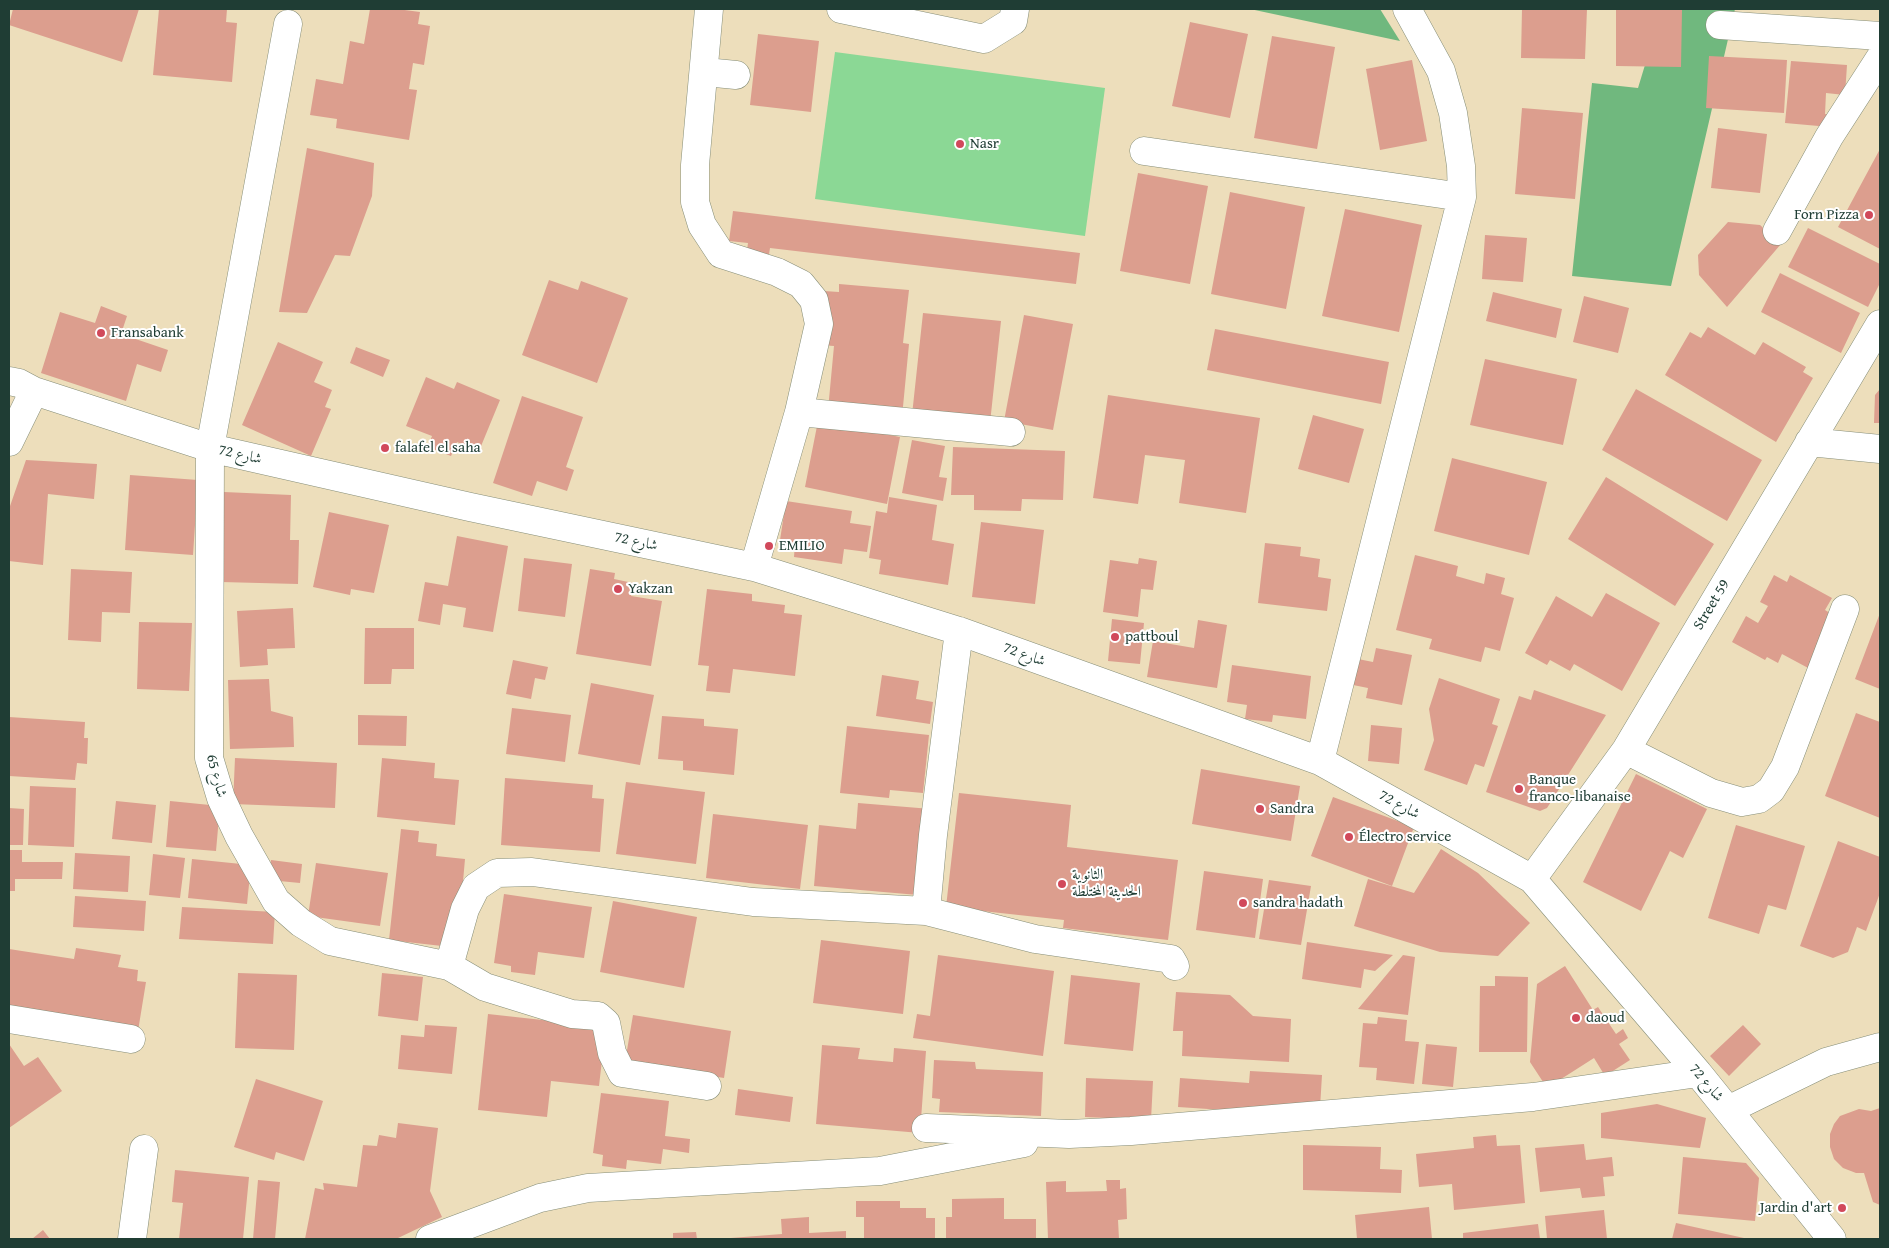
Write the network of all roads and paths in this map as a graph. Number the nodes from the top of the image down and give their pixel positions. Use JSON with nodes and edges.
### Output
{"nodes":[{"id":1,"x":710,"y":9,"type":"edge"},
{"id":2,"x":841,"y":9,"type":"edge"},
{"id":3,"x":1015,"y":9,"type":"edge"},
{"id":4,"x":1406,"y":9,"type":"edge"},
{"id":5,"x":288,"y":24,"type":"dead end"},
{"id":6,"x":1720,"y":25,"type":"dead end"},
{"id":7,"x":1880,"y":36,"type":"edge"},
{"id":8,"x":1880,"y":58,"type":"edge"},
{"id":9,"x":706,"y":72,"type":"junction"},
{"id":10,"x":736,"y":75,"type":"dead end"},
{"id":11,"x":1144,"y":151,"type":"dead end"},
{"id":12,"x":1462,"y":197,"type":"junction"},
{"id":13,"x":1778,"y":231,"type":"dead end"},
{"id":14,"x":1880,"y":324,"type":"edge"},
{"id":15,"x":18,"y":381,"type":"edge"},
{"id":16,"x":798,"y":412,"type":"junction"},
{"id":17,"x":1011,"y":432,"type":"dead end"},
{"id":18,"x":9,"y":442,"type":"edge"},
{"id":19,"x":1809,"y":442,"type":"junction"},
{"id":20,"x":210,"y":448,"type":"junction"},
{"id":21,"x":1880,"y":449,"type":"edge"},
{"id":22,"x":754,"y":567,"type":"junction"},
{"id":23,"x":1845,"y":609,"type":"dead end"},
{"id":24,"x":959,"y":631,"type":"junction"},
{"id":25,"x":1626,"y":750,"type":"junction"},
{"id":26,"x":1320,"y":761,"type":"junction"},
{"id":27,"x":1532,"y":879,"type":"junction"},
{"id":28,"x":926,"y":911,"type":"junction"},
{"id":29,"x":449,"y":966,"type":"junction"},
{"id":30,"x":1175,"y":966,"type":"dead end"},
{"id":31,"x":9,"y":1019,"type":"edge"},
{"id":32,"x":131,"y":1038,"type":"dead end"},
{"id":33,"x":1880,"y":1047,"type":"edge"},
{"id":34,"x":1698,"y":1073,"type":"junction"},
{"id":35,"x":707,"y":1086,"type":"dead end"},
{"id":36,"x":1728,"y":1110,"type":"junction"},
{"id":37,"x":926,"y":1128,"type":"dead end"},
{"id":38,"x":1069,"y":1134,"type":"junction"},
{"id":39,"x":144,"y":1149,"type":"dead end"},
{"id":40,"x":1830,"y":1238,"type":"edge"},
{"id":41,"x":132,"y":1239,"type":"edge"},
{"id":42,"x":430,"y":1239,"type":"edge"}],
"edges":[{"from":1,"to":9,"type":"street"},
{"from":2,"to":3,"type":"street"},
{"from":4,"to":12,"type":"street"},
{"from":5,"to":20,"type":"street","name":"شارع 65"},
{"from":6,"to":7,"type":"street"},
{"from":8,"to":13,"type":"street"},
{"from":9,"to":10,"type":"street"},
{"from":9,"to":16,"type":"street"},
{"from":11,"to":12,"type":"street"},
{"from":12,"to":26,"type":"street"},
{"from":14,"to":19,"type":"street","name":"Street 59"},
{"from":15,"to":18,"type":"street"},
{"from":15,"to":20,"type":"street","name":"شارع 72"},
{"from":16,"to":17,"type":"street"},
{"from":16,"to":22,"type":"street"},
{"from":19,"to":21,"type":"street"},
{"from":19,"to":25,"type":"street","name":"Street 59"},
{"from":20,"to":22,"type":"street","name":"شارع 72"},
{"from":20,"to":29,"type":"street","name":"شارع 65"},
{"from":22,"to":24,"type":"street","name":"شارع 72"},
{"from":23,"to":25,"type":"street"},
{"from":24,"to":26,"type":"street","name":"شارع 72"},
{"from":24,"to":28,"type":"street"},
{"from":25,"to":27,"type":"street","name":"Street 59"},
{"from":26,"to":27,"type":"street","name":"شارع 72"},
{"from":27,"to":34,"type":"street","name":"شارع 72"},
{"from":28,"to":29,"type":"street"},
{"from":28,"to":30,"type":"street"},
{"from":29,"to":35,"type":"street","name":"شارع 65"},
{"from":31,"to":32,"type":"street"},
{"from":33,"to":36,"type":"street"},
{"from":34,"to":36,"type":"street","name":"شارع 72"},
{"from":34,"to":38,"type":"street"},
{"from":36,"to":40,"type":"street","name":"شارع 72"},
{"from":37,"to":38,"type":"street"},
{"from":38,"to":42,"type":"street"},
{"from":39,"to":41,"type":"street"}]}
